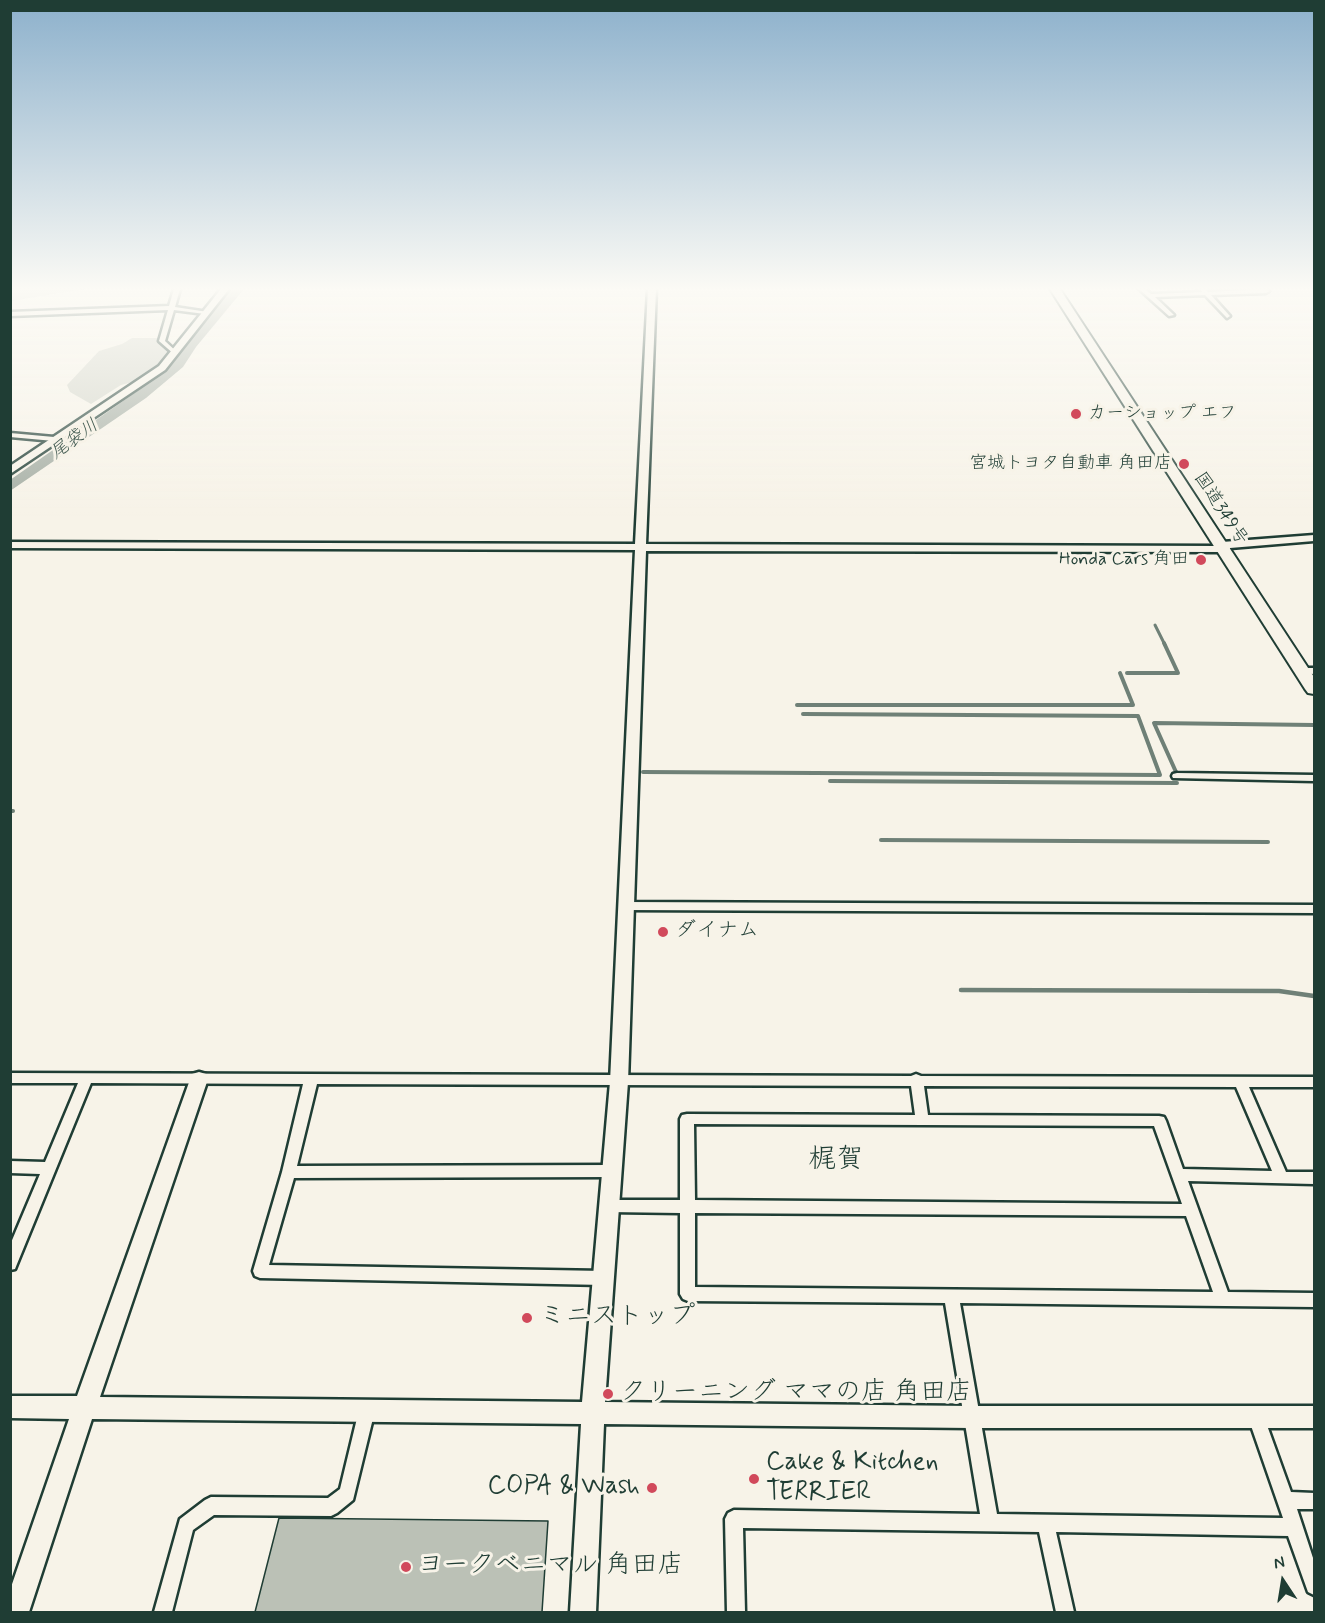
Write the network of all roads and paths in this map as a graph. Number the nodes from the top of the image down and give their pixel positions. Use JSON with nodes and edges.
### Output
{"nodes":[{"id":1,"x":165,"y":365,"type":"edge"},
{"id":2,"x":648,"y":365,"type":"edge"},
{"id":3,"x":1104,"y":365,"type":"edge"},
{"id":4,"x":10,"y":435,"type":"edge"},
{"id":5,"x":54,"y":439,"type":"junction"},
{"id":6,"x":10,"y":471,"type":"edge"},
{"id":7,"x":1314,"y":538,"type":"edge"},
{"id":8,"x":10,"y":545,"type":"edge"},
{"id":9,"x":1223,"y":547,"type":"junction"},
{"id":10,"x":640,"y":548,"type":"junction"},
{"id":11,"x":1308,"y":671,"type":"edge"},
{"id":12,"x":1314,"y":689,"type":"edge"},
{"id":13,"x":1177,"y":776,"type":"dead end"},
{"id":14,"x":1314,"y":778,"type":"edge"},
{"id":15,"x":625,"y":906,"type":"junction"},
{"id":16,"x":1314,"y":909,"type":"edge"},
{"id":17,"x":10,"y":1078,"type":"edge"},
{"id":18,"x":86,"y":1078,"type":"junction"},
{"id":19,"x":200,"y":1079,"type":"junction"},
{"id":20,"x":916,"y":1079,"type":"junction"},
{"id":21,"x":311,"y":1080,"type":"junction"},
{"id":22,"x":619,"y":1082,"type":"junction"},
{"id":23,"x":1240,"y":1082,"type":"junction"},
{"id":24,"x":1314,"y":1082,"type":"edge"},
{"id":25,"x":922,"y":1119,"type":"junction"},
{"id":26,"x":10,"y":1167,"type":"edge"},
{"id":27,"x":50,"y":1168,"type":"junction"},
{"id":28,"x":612,"y":1171,"type":"junction"},
{"id":29,"x":289,"y":1172,"type":"junction"},
{"id":30,"x":1178,"y":1175,"type":"junction"},
{"id":31,"x":1281,"y":1177,"type":"junction"},
{"id":32,"x":1314,"y":1178,"type":"edge"},
{"id":33,"x":688,"y":1205,"type":"junction"},
{"id":34,"x":609,"y":1206,"type":"junction"},
{"id":35,"x":1191,"y":1210,"type":"junction"},
{"id":36,"x":10,"y":1264,"type":"edge"},
{"id":37,"x":604,"y":1278,"type":"junction"},
{"id":38,"x":951,"y":1296,"type":"junction"},
{"id":39,"x":1222,"y":1299,"type":"junction"},
{"id":40,"x":1314,"y":1300,"type":"edge"},
{"id":41,"x":10,"y":1407,"type":"edge"},
{"id":42,"x":84,"y":1409,"type":"junction"},
{"id":43,"x":368,"y":1409,"type":"junction"},
{"id":44,"x":593,"y":1413,"type":"junction"},
{"id":45,"x":970,"y":1417,"type":"junction"},
{"id":46,"x":1256,"y":1417,"type":"junction"},
{"id":47,"x":1314,"y":1417,"type":"edge"},
{"id":48,"x":1285,"y":1500,"type":"junction"},
{"id":49,"x":1314,"y":1501,"type":"edge"},
{"id":50,"x":990,"y":1522,"type":"junction"},
{"id":51,"x":1046,"y":1525,"type":"junction"},
{"id":52,"x":1293,"y":1527,"type":"junction"},
{"id":53,"x":1314,"y":1586,"type":"edge"},
{"id":54,"x":16,"y":1612,"type":"edge"},
{"id":55,"x":163,"y":1612,"type":"edge"},
{"id":56,"x":583,"y":1612,"type":"edge"},
{"id":57,"x":736,"y":1612,"type":"edge"},
{"id":58,"x":1065,"y":1612,"type":"edge"}],
"edges":[{"from":1,"to":5,"type":"street"},
{"from":2,"to":10,"type":"street"},
{"from":3,"to":9,"type":"highway","name":"国道349号"},
{"from":4,"to":5,"type":"street"},
{"from":5,"to":6,"type":"street"},
{"from":7,"to":9,"type":"street"},
{"from":8,"to":10,"type":"street"},
{"from":9,"to":10,"type":"street"},
{"from":9,"to":11,"type":"highway","name":"国道349号"},
{"from":10,"to":15,"type":"street"},
{"from":11,"to":12,"type":"highway","name":"国道349号"},
{"from":13,"to":14,"type":"street"},
{"from":15,"to":16,"type":"street"},
{"from":15,"to":22,"type":"street"},
{"from":17,"to":18,"type":"street"},
{"from":18,"to":19,"type":"street"},
{"from":18,"to":27,"type":"street"},
{"from":19,"to":21,"type":"street"},
{"from":19,"to":42,"type":"street"},
{"from":20,"to":22,"type":"street"},
{"from":20,"to":23,"type":"street"},
{"from":20,"to":25,"type":"street"},
{"from":21,"to":22,"type":"street"},
{"from":21,"to":29,"type":"street"},
{"from":22,"to":28,"type":"street"},
{"from":23,"to":24,"type":"street"},
{"from":23,"to":31,"type":"street"},
{"from":25,"to":30,"type":"street"},
{"from":25,"to":33,"type":"street"},
{"from":26,"to":27,"type":"street"},
{"from":27,"to":36,"type":"street"},
{"from":28,"to":29,"type":"street"},
{"from":28,"to":34,"type":"street"},
{"from":29,"to":37,"type":"street"},
{"from":30,"to":31,"type":"street"},
{"from":30,"to":35,"type":"street"},
{"from":31,"to":32,"type":"street"},
{"from":33,"to":34,"type":"street"},
{"from":33,"to":35,"type":"street"},
{"from":33,"to":38,"type":"street"},
{"from":34,"to":37,"type":"street"},
{"from":35,"to":39,"type":"street"},
{"from":37,"to":44,"type":"street"},
{"from":38,"to":39,"type":"street"},
{"from":38,"to":45,"type":"street"},
{"from":39,"to":40,"type":"street"},
{"from":41,"to":42,"type":"street"},
{"from":42,"to":43,"type":"street"},
{"from":42,"to":54,"type":"street"},
{"from":43,"to":44,"type":"street"},
{"from":43,"to":55,"type":"street"},
{"from":44,"to":45,"type":"street"},
{"from":44,"to":56,"type":"street"},
{"from":45,"to":46,"type":"street"},
{"from":45,"to":50,"type":"street"},
{"from":46,"to":47,"type":"street"},
{"from":46,"to":48,"type":"street"},
{"from":48,"to":49,"type":"street"},
{"from":48,"to":52,"type":"street"},
{"from":50,"to":51,"type":"street"},
{"from":50,"to":57,"type":"street"},
{"from":51,"to":52,"type":"street"},
{"from":51,"to":58,"type":"street"},
{"from":52,"to":53,"type":"street"}]}
